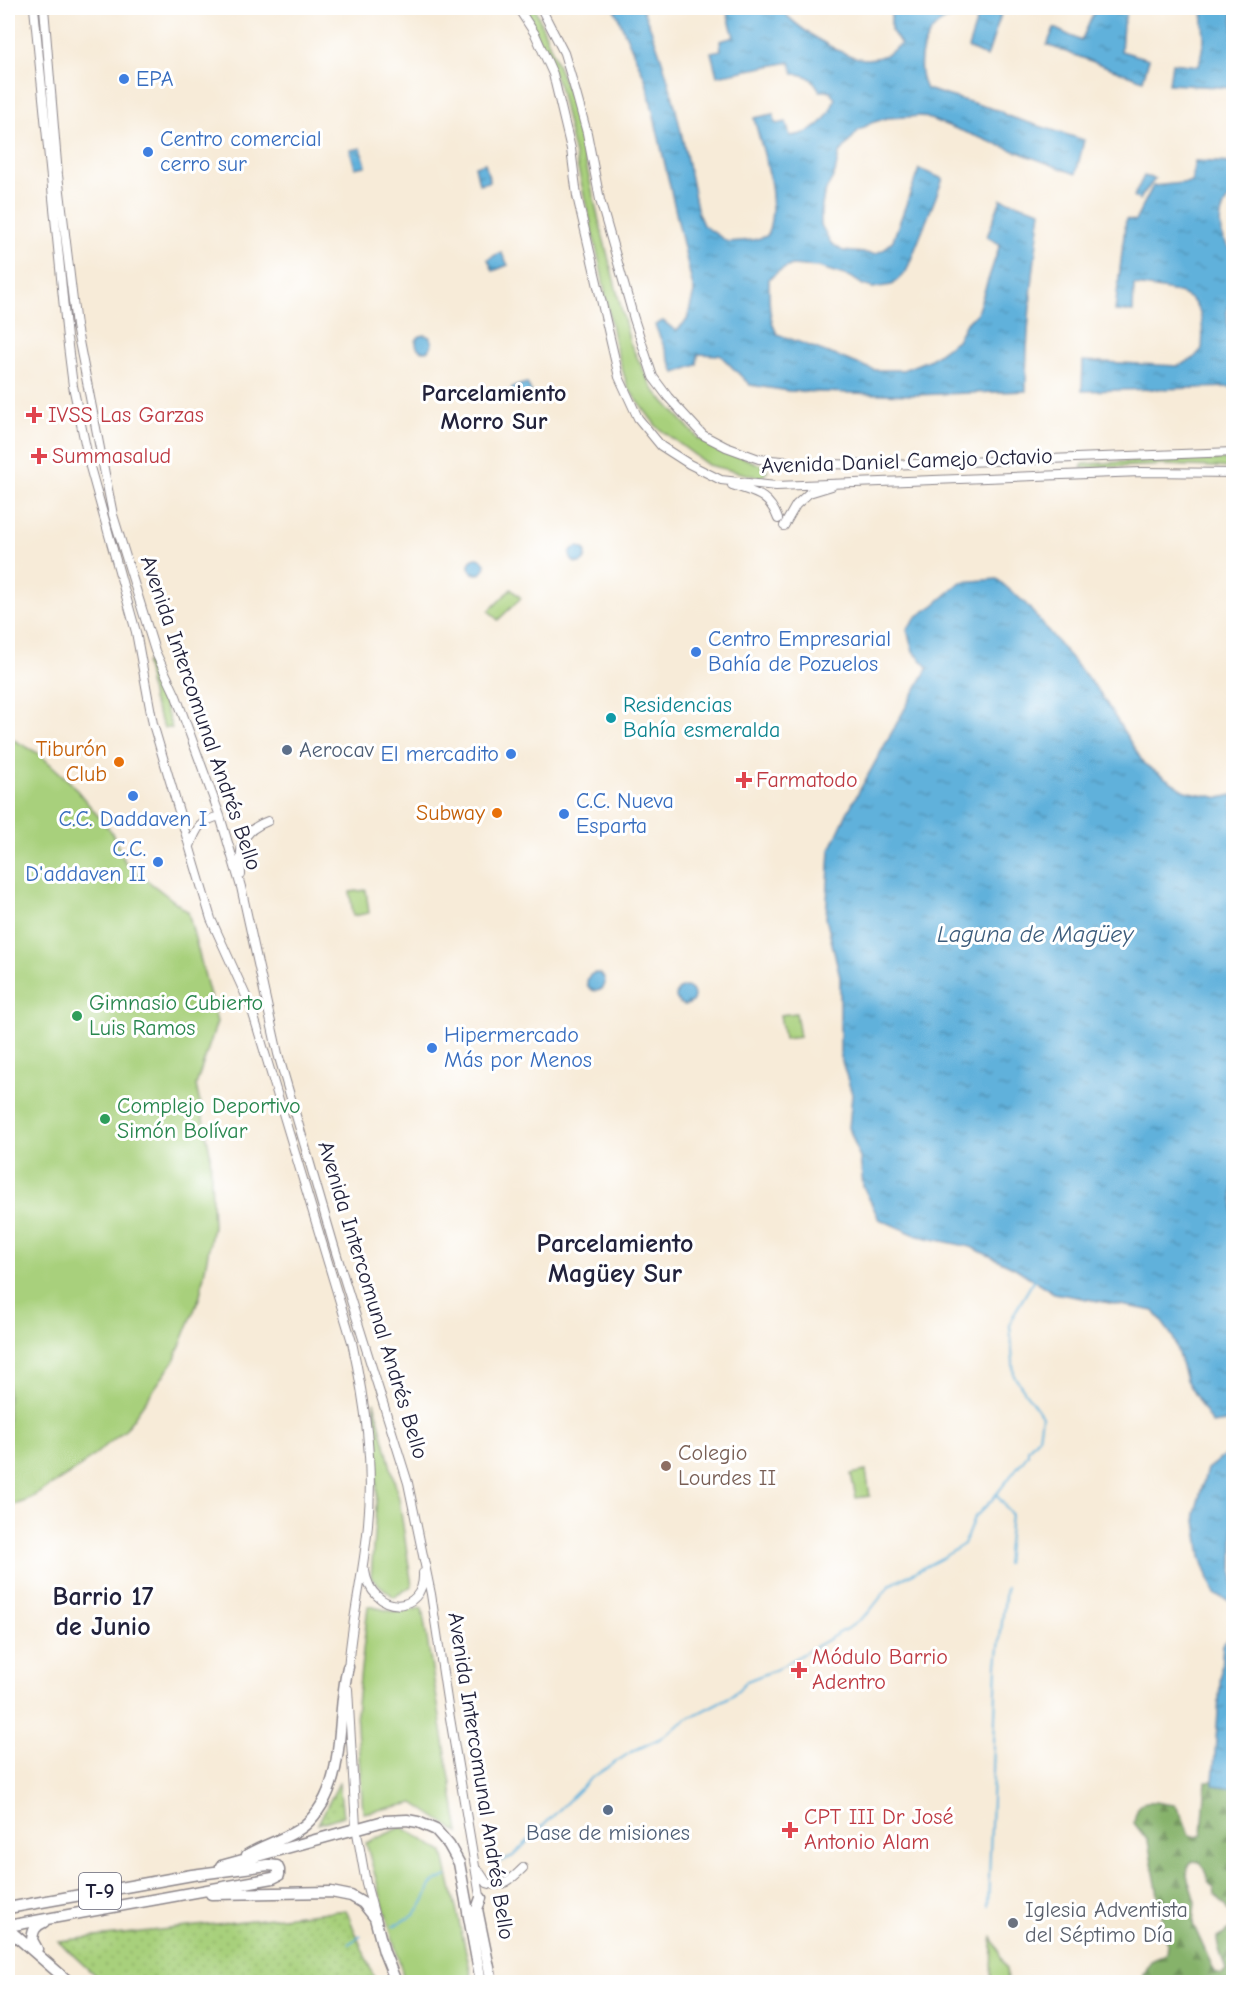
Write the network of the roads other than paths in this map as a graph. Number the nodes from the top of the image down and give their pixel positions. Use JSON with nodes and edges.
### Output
{"nodes":[{"id":1,"x":34,"y":8,"type":"edge"},
{"id":2,"x":44,"y":8,"type":"edge"},
{"id":3,"x":518,"y":8,"type":"edge"},
{"id":4,"x":541,"y":8,"type":"edge"},
{"id":5,"x":1233,"y":452,"type":"edge"},
{"id":6,"x":1233,"y":473,"type":"edge"},
{"id":7,"x":721,"y":480,"type":"junction"},
{"id":8,"x":838,"y":483,"type":"junction"},
{"id":9,"x":220,"y":816,"type":"junction"},
{"id":10,"x":268,"y":820,"type":"dead end"},
{"id":11,"x":189,"y":846,"type":"junction"},
{"id":12,"x":241,"y":887,"type":"junction"},
{"id":13,"x":422,"y":1549,"type":"junction"},
{"id":14,"x":364,"y":1559,"type":"junction"},
{"id":15,"x":348,"y":1667,"type":"junction"},
{"id":16,"x":356,"y":1827,"type":"junction"},
{"id":17,"x":473,"y":1856,"type":"junction"},
{"id":18,"x":236,"y":1861,"type":"junction"},
{"id":19,"x":523,"y":1868,"type":"dead end"},
{"id":20,"x":192,"y":1875,"type":"junction"},
{"id":21,"x":178,"y":1895,"type":"junction"},
{"id":22,"x":480,"y":1898,"type":"junction"},
{"id":23,"x":33,"y":1904,"type":"junction"},
{"id":24,"x":8,"y":1908,"type":"edge"},
{"id":25,"x":8,"y":1914,"type":"edge"},
{"id":26,"x":54,"y":1918,"type":"junction"},
{"id":27,"x":375,"y":1918,"type":"junction"},
{"id":28,"x":8,"y":1928,"type":"edge"},
{"id":29,"x":13,"y":1938,"type":"edge"},
{"id":30,"x":42,"y":1957,"type":"junction"},
{"id":31,"x":69,"y":1983,"type":"edge"},
{"id":32,"x":396,"y":1983,"type":"edge"},
{"id":33,"x":481,"y":1983,"type":"edge"},
{"id":34,"x":492,"y":1983,"type":"edge"},
{"id":35,"x":496,"y":1983,"type":"edge"}],
"edges":[{"from":1,"to":11,"type":"main road","name":"Avenida Intercomunal Andrés Bello"},
{"from":2,"to":9,"type":"main road","name":"Avenida Intercomunal Andrés Bello"},
{"from":3,"to":7,"type":"main road","name":"Avenida Daniel Camejo Octavio"},
{"from":4,"to":5,"type":"main road","name":"Avenida Daniel Camejo Octavio"},
{"from":6,"to":8,"type":"main road","name":"Avenida Daniel Camejo Octavio"},
{"from":7,"to":8,"type":"main road","name":"Avenida Daniel Camejo Octavio"},
{"from":7,"to":8,"type":"main road"},
{"from":9,"to":11,"type":"main road"},
{"from":9,"to":12,"type":"main road","name":"Avenida Intercomunal Andrés Bello"},
{"from":10,"to":12,"type":"main road"},
{"from":11,"to":14,"type":"main road","name":"Avenida Intercomunal Andrés Bello"},
{"from":12,"to":13,"type":"main road","name":"Avenida Intercomunal Andrés Bello"},
{"from":13,"to":14,"type":"main road"},
{"from":13,"to":17,"type":"main road","name":"Avenida Intercomunal Andrés Bello"},
{"from":14,"to":15,"type":"main road","name":"Avenida Intercomunal Andrés Bello"},
{"from":15,"to":16,"type":"main road","name":"Avenida Intercomunal Andrés Bello"},
{"from":15,"to":18,"type":"highway"},
{"from":16,"to":18,"type":"highway"},
{"from":16,"to":27,"type":"main road","name":"Avenida Intercomunal Andrés Bello"},
{"from":16,"to":33,"type":"highway"},
{"from":17,"to":19,"type":"main road"},
{"from":17,"to":22,"type":"main road","name":"Avenida Intercomunal Andrés Bello"},
{"from":18,"to":20,"type":"highway"},
{"from":20,"to":21,"type":"highway"},
{"from":20,"to":23,"type":"highway","number":"T-9"},
{"from":21,"to":26,"type":"highway","number":"T-9"},
{"from":21,"to":27,"type":"highway"},
{"from":22,"to":34,"type":"highway"},
{"from":22,"to":35,"type":"main road","name":"Avenida Intercomunal Andrés Bello"},
{"from":23,"to":24,"type":"highway","number":"T-9"},
{"from":23,"to":25,"type":"highway","number":"T-9"},
{"from":26,"to":28,"type":"highway","number":"T-9"},
{"from":26,"to":30,"type":"highway","number":"T-9"},
{"from":27,"to":32,"type":"highway","name":"Avenida Intercomunal Andrés Bello"},
{"from":28,"to":29,"type":"highway","number":"T-9"},
{"from":29,"to":30,"type":"highway","number":"T-9"},
{"from":30,"to":31,"type":"highway","number":"T-9"}]}
